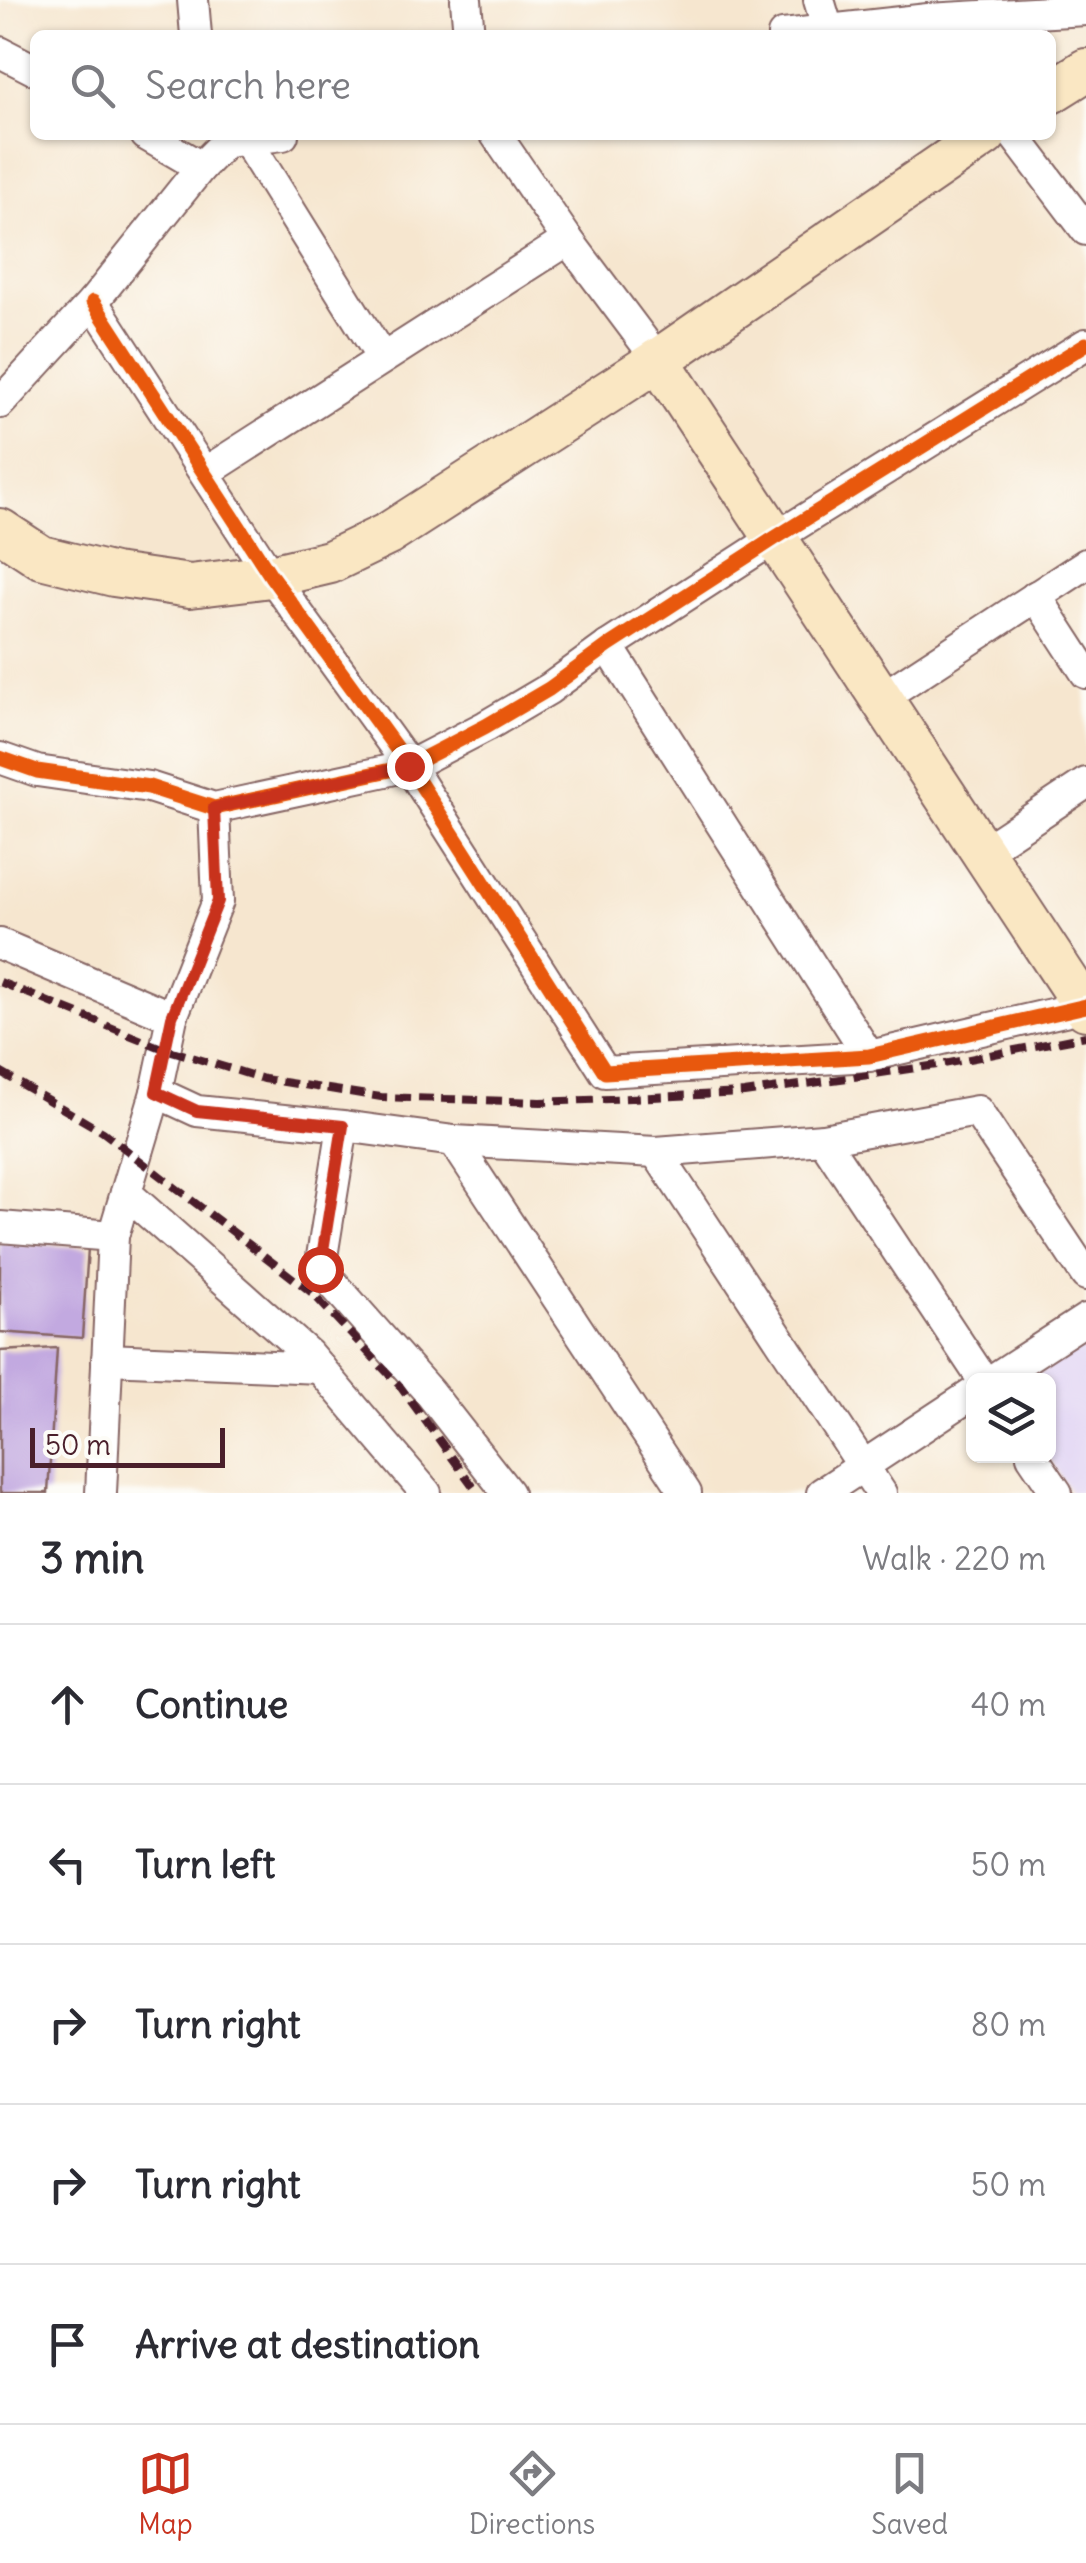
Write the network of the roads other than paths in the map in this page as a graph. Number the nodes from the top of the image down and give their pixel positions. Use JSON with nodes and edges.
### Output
{"nodes":[{"id":1,"x":193,"y":0,"type":"edge"},
{"id":2,"x":466,"y":0,"type":"edge"},
{"id":3,"x":818,"y":0,"type":"edge"},
{"id":4,"x":1086,"y":10,"type":"edge"},
{"id":5,"x":196,"y":30,"type":"edge"},
{"id":6,"x":469,"y":30,"type":"edge"},
{"id":7,"x":828,"y":30,"type":"joint"},
{"id":8,"x":0,"y":52,"type":"edge"},
{"id":9,"x":30,"y":67,"type":"edge"},
{"id":10,"x":1086,"y":70,"type":"edge"},
{"id":11,"x":1056,"y":89,"type":"edge"},
{"id":12,"x":155,"y":140,"type":"edge"},
{"id":13,"x":232,"y":140,"type":"edge"},
{"id":14,"x":499,"y":140,"type":"edge"},
{"id":15,"x":977,"y":140,"type":"edge"},
{"id":16,"x":1018,"y":140,"type":"edge"},
{"id":17,"x":201,"y":167,"type":"junction"},
{"id":18,"x":1086,"y":230,"type":"edge"},
{"id":19,"x":568,"y":240,"type":"junction"},
{"id":20,"x":93,"y":302,"type":"junction"},
{"id":21,"x":1086,"y":344,"type":"edge"},
{"id":22,"x":382,"y":358,"type":"junction"},
{"id":23,"x":658,"y":360,"type":"junction"},
{"id":24,"x":0,"y":403,"type":"edge"},
{"id":25,"x":206,"y":472,"type":"junction"},
{"id":26,"x":0,"y":530,"type":"edge"},
{"id":27,"x":775,"y":538,"type":"junction"},
{"id":28,"x":1086,"y":564,"type":"edge"},
{"id":29,"x":271,"y":576,"type":"junction"},
{"id":30,"x":1036,"y":596,"type":"junction"},
{"id":31,"x":608,"y":646,"type":"junction"},
{"id":32,"x":1086,"y":673,"type":"edge"},
{"id":33,"x":880,"y":698,"type":"junction"},
{"id":34,"x":0,"y":758,"type":"edge"},
{"id":35,"x":409,"y":766,"type":"junction"},
{"id":36,"x":1086,"y":783,"type":"edge"},
{"id":37,"x":214,"y":808,"type":"junction"},
{"id":38,"x":982,"y":852,"type":"junction"},
{"id":39,"x":0,"y":944,"type":"edge"},
{"id":40,"x":1086,"y":1008,"type":"edge"},
{"id":41,"x":172,"y":1017,"type":"junction"},
{"id":42,"x":869,"y":1056,"type":"junction"},
{"id":43,"x":156,"y":1092,"type":"junction"},
{"id":44,"x":343,"y":1126,"type":"junction"},
{"id":45,"x":823,"y":1139,"type":"junction"},
{"id":46,"x":454,"y":1141,"type":"junction"},
{"id":47,"x":656,"y":1152,"type":"junction"},
{"id":48,"x":126,"y":1193,"type":"junction"},
{"id":49,"x":0,"y":1227,"type":"edge"},
{"id":50,"x":113,"y":1236,"type":"junction"},
{"id":51,"x":1086,"y":1275,"type":"edge"},
{"id":52,"x":1086,"y":1318,"type":"edge"},
{"id":53,"x":107,"y":1359,"type":"junction"},
{"id":54,"x":320,"y":1368,"type":"junction"},
{"id":55,"x":978,"y":1373,"type":"edge"},
{"id":56,"x":1003,"y":1373,"type":"edge"},
{"id":57,"x":966,"y":1398,"type":"edge"},
{"id":58,"x":1037,"y":1463,"type":"edge"},
{"id":59,"x":863,"y":1466,"type":"junction"},
{"id":60,"x":101,"y":1493,"type":"edge"},
{"id":61,"x":426,"y":1493,"type":"edge"},
{"id":62,"x":508,"y":1493,"type":"edge"},
{"id":63,"x":686,"y":1493,"type":"edge"},
{"id":64,"x":822,"y":1493,"type":"edge"},
{"id":65,"x":881,"y":1493,"type":"edge"},
{"id":66,"x":1057,"y":1493,"type":"edge"}],
"edges":[{"from":1,"to":5,"type":"street"},
{"from":2,"to":6,"type":"street"},
{"from":3,"to":7,"type":"street"},
{"from":4,"to":7,"type":"street"},
{"from":8,"to":9,"type":"street"},
{"from":10,"to":11,"type":"street"},
{"from":12,"to":17,"type":"street"},
{"from":13,"to":17,"type":"street"},
{"from":13,"to":22,"type":"street"},
{"from":14,"to":19,"type":"street"},
{"from":15,"to":23,"type":"street"},
{"from":16,"to":18,"type":"street"},
{"from":17,"to":20,"type":"street"},
{"from":19,"to":22,"type":"street"},
{"from":19,"to":23,"type":"street"},
{"from":20,"to":24,"type":"street"},
{"from":20,"to":25,"type":"street"},
{"from":21,"to":27,"type":"street"},
{"from":22,"to":25,"type":"street"},
{"from":23,"to":27,"type":"street"},
{"from":23,"to":29,"type":"street"},
{"from":25,"to":29,"type":"street"},
{"from":26,"to":29,"type":"street"},
{"from":27,"to":31,"type":"street"},
{"from":27,"to":33,"type":"street"},
{"from":28,"to":30,"type":"street"},
{"from":29,"to":35,"type":"street"},
{"from":30,"to":32,"type":"street"},
{"from":30,"to":33,"type":"street"},
{"from":31,"to":35,"type":"street"},
{"from":31,"to":42,"type":"street"},
{"from":33,"to":38,"type":"street"},
{"from":34,"to":37,"type":"street"},
{"from":35,"to":37,"type":"street"},
{"from":35,"to":42,"type":"street"},
{"from":36,"to":38,"type":"street"},
{"from":37,"to":41,"type":"street"},
{"from":38,"to":40,"type":"street"},
{"from":39,"to":41,"type":"street"},
{"from":40,"to":42,"type":"street"},
{"from":41,"to":43,"type":"street"},
{"from":43,"to":44,"type":"street"},
{"from":43,"to":48,"type":"street"},
{"from":44,"to":46,"type":"street"},
{"from":44,"to":62,"type":"street"},
{"from":45,"to":47,"type":"street"},
{"from":45,"to":51,"type":"street"},
{"from":45,"to":55,"type":"street"},
{"from":46,"to":47,"type":"street"},
{"from":46,"to":63,"type":"street"},
{"from":47,"to":59,"type":"street"},
{"from":48,"to":50,"type":"street"},
{"from":48,"to":54,"type":"street"},
{"from":49,"to":50,"type":"street"},
{"from":50,"to":53,"type":"street"},
{"from":52,"to":56,"type":"street"},
{"from":53,"to":54,"type":"street"},
{"from":53,"to":60,"type":"street"},
{"from":54,"to":61,"type":"street"},
{"from":57,"to":59,"type":"street"},
{"from":58,"to":66,"type":"street"},
{"from":59,"to":64,"type":"street"},
{"from":59,"to":65,"type":"street"}]}
